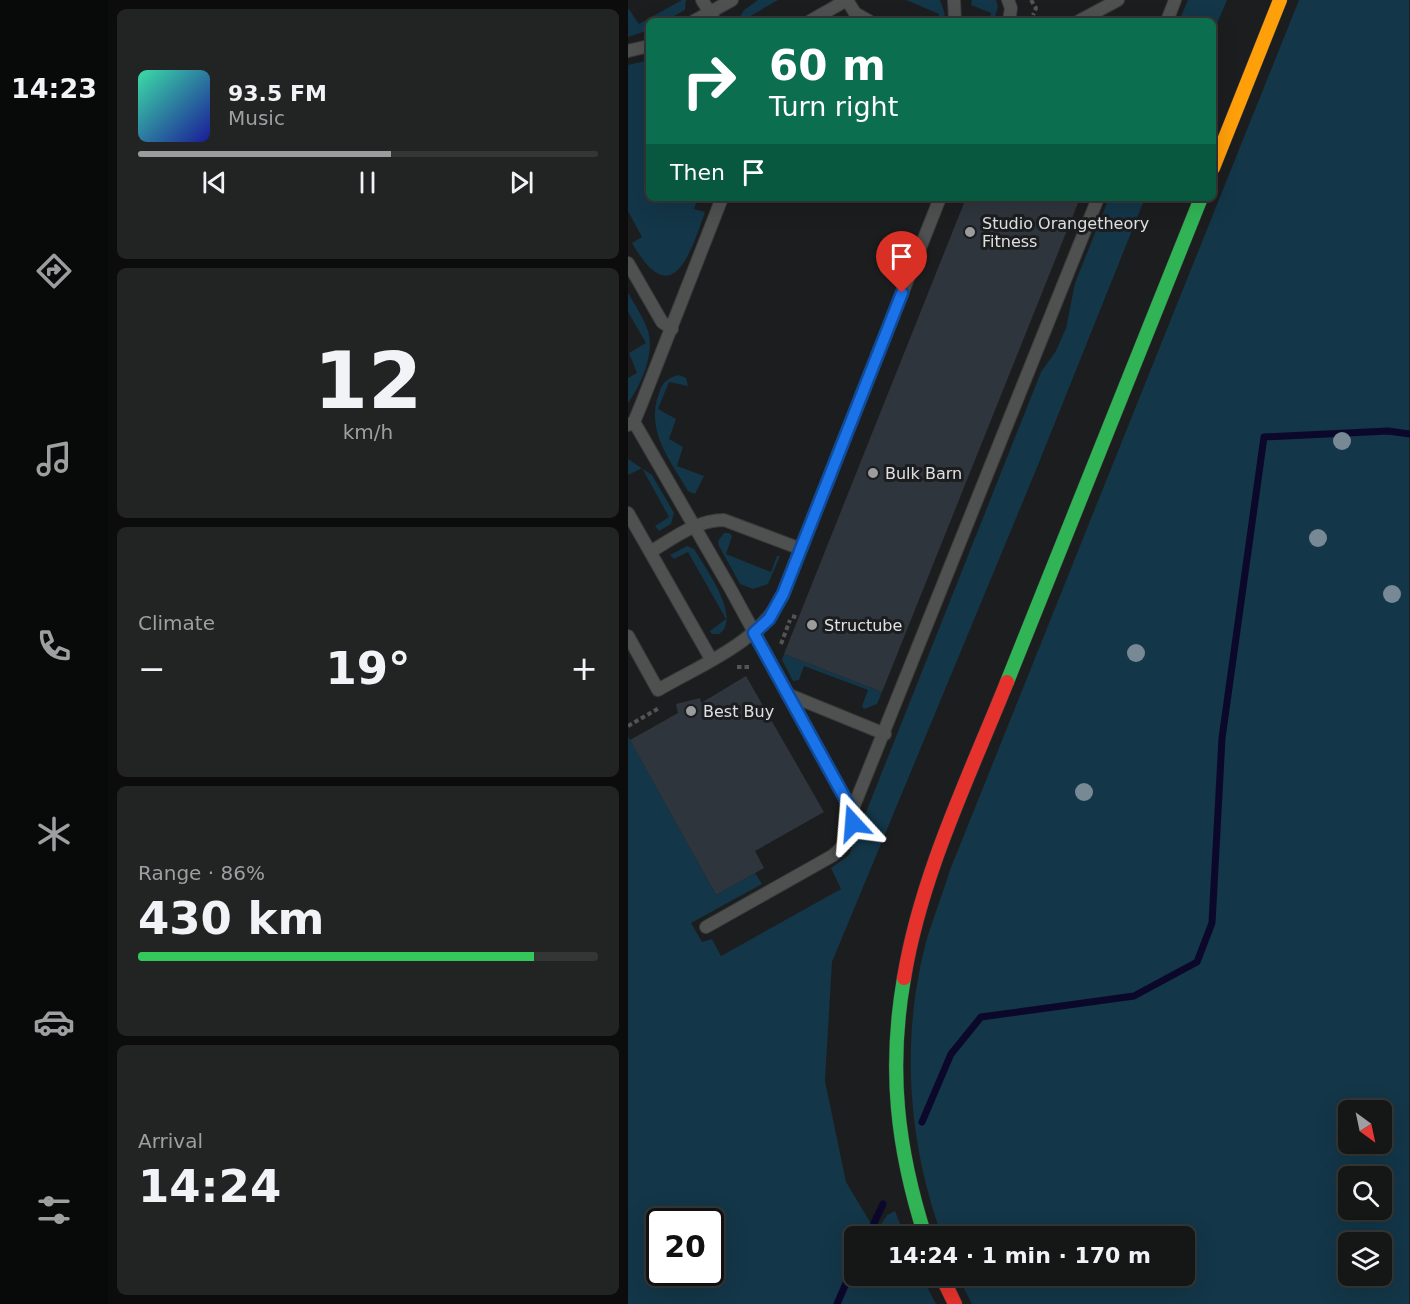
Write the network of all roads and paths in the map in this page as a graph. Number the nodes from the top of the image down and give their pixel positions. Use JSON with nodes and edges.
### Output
{"nodes":[{"id":1,"x":702,"y":0,"type":"edge"},
{"id":2,"x":732,"y":0,"type":"edge"},
{"id":3,"x":847,"y":0,"type":"edge"},
{"id":4,"x":954,"y":0,"type":"edge"},
{"id":5,"x":1008,"y":0,"type":"edge"},
{"id":6,"x":1031,"y":0,"type":"edge"},
{"id":7,"x":1118,"y":0,"type":"edge"},
{"id":8,"x":1175,"y":0,"type":"edge"},
{"id":9,"x":1280,"y":0,"type":"edge"},
{"id":10,"x":1033,"y":15,"type":"dead end"},
{"id":11,"x":712,"y":17,"type":"edge"},
{"id":12,"x":815,"y":18,"type":"edge"},
{"id":13,"x":864,"y":18,"type":"edge"},
{"id":14,"x":955,"y":18,"type":"edge"},
{"id":15,"x":1009,"y":18,"type":"edge"},
{"id":16,"x":1085,"y":18,"type":"edge"},
{"id":17,"x":1168,"y":18,"type":"edge"},
{"id":18,"x":646,"y":47,"type":"edge"},
{"id":19,"x":628,"y":51,"type":"edge"},
{"id":20,"x":1216,"y":160,"type":"edge"},
{"id":21,"x":721,"y":201,"type":"edge"},
{"id":22,"x":939,"y":201,"type":"edge"},
{"id":23,"x":1097,"y":201,"type":"edge"},
{"id":24,"x":1200,"y":201,"type":"edge"},
{"id":25,"x":628,"y":263,"type":"edge"},
{"id":26,"x":672,"y":329,"type":"junction"},
{"id":27,"x":631,"y":424,"type":"edge"},
{"id":28,"x":628,"y":513,"type":"edge"},
{"id":29,"x":694,"y":526,"type":"junction"},
{"id":30,"x":801,"y":549,"type":"junction"},
{"id":31,"x":650,"y":552,"type":"junction"},
{"id":32,"x":792,"y":616,"type":"dead end"},
{"id":33,"x":798,"y":618,"type":"dead end"},
{"id":34,"x":754,"y":633,"type":"junction"},
{"id":35,"x":628,"y":636,"type":"edge"},
{"id":36,"x":711,"y":659,"type":"junction"},
{"id":37,"x":787,"y":694,"type":"junction"},
{"id":38,"x":885,"y":734,"type":"junction"},
{"id":39,"x":852,"y":811,"type":"junction"},
{"id":40,"x":706,"y":927,"type":"dead end"},
{"id":41,"x":922,"y":1226,"type":"edge"},
{"id":42,"x":946,"y":1286,"type":"edge"},
{"id":43,"x":955,"y":1304,"type":"edge"}],
"edges":[{"from":1,"to":11,"type":"lane"},
{"from":2,"to":11,"type":"lane"},
{"from":3,"to":12,"type":"lane"},
{"from":3,"to":13,"type":"lane"},
{"from":4,"to":14,"type":"lane"},
{"from":5,"to":15,"type":"lane"},
{"from":6,"to":10,"type":"path"},
{"from":7,"to":16,"type":"lane"},
{"from":8,"to":17,"type":"lane"},
{"from":9,"to":20,"type":"highway"},
{"from":18,"to":19,"type":"lane"},
{"from":21,"to":26,"type":"lane"},
{"from":22,"to":30,"type":"lane"},
{"from":23,"to":38,"type":"lane"},
{"from":24,"to":41,"type":"highway"},
{"from":25,"to":26,"type":"lane"},
{"from":26,"to":27,"type":"lane"},
{"from":27,"to":29,"type":"lane"},
{"from":28,"to":31,"type":"lane"},
{"from":29,"to":30,"type":"lane"},
{"from":29,"to":31,"type":"lane"},
{"from":29,"to":34,"type":"lane"},
{"from":30,"to":34,"type":"lane"},
{"from":31,"to":36,"type":"lane"},
{"from":32,"to":33,"type":"path"},
{"from":34,"to":36,"type":"lane"},
{"from":34,"to":37,"type":"lane"},
{"from":35,"to":36,"type":"lane"},
{"from":37,"to":38,"type":"lane"},
{"from":37,"to":39,"type":"lane"},
{"from":38,"to":39,"type":"lane"},
{"from":39,"to":40,"type":"lane"},
{"from":42,"to":43,"type":"highway"}]}
